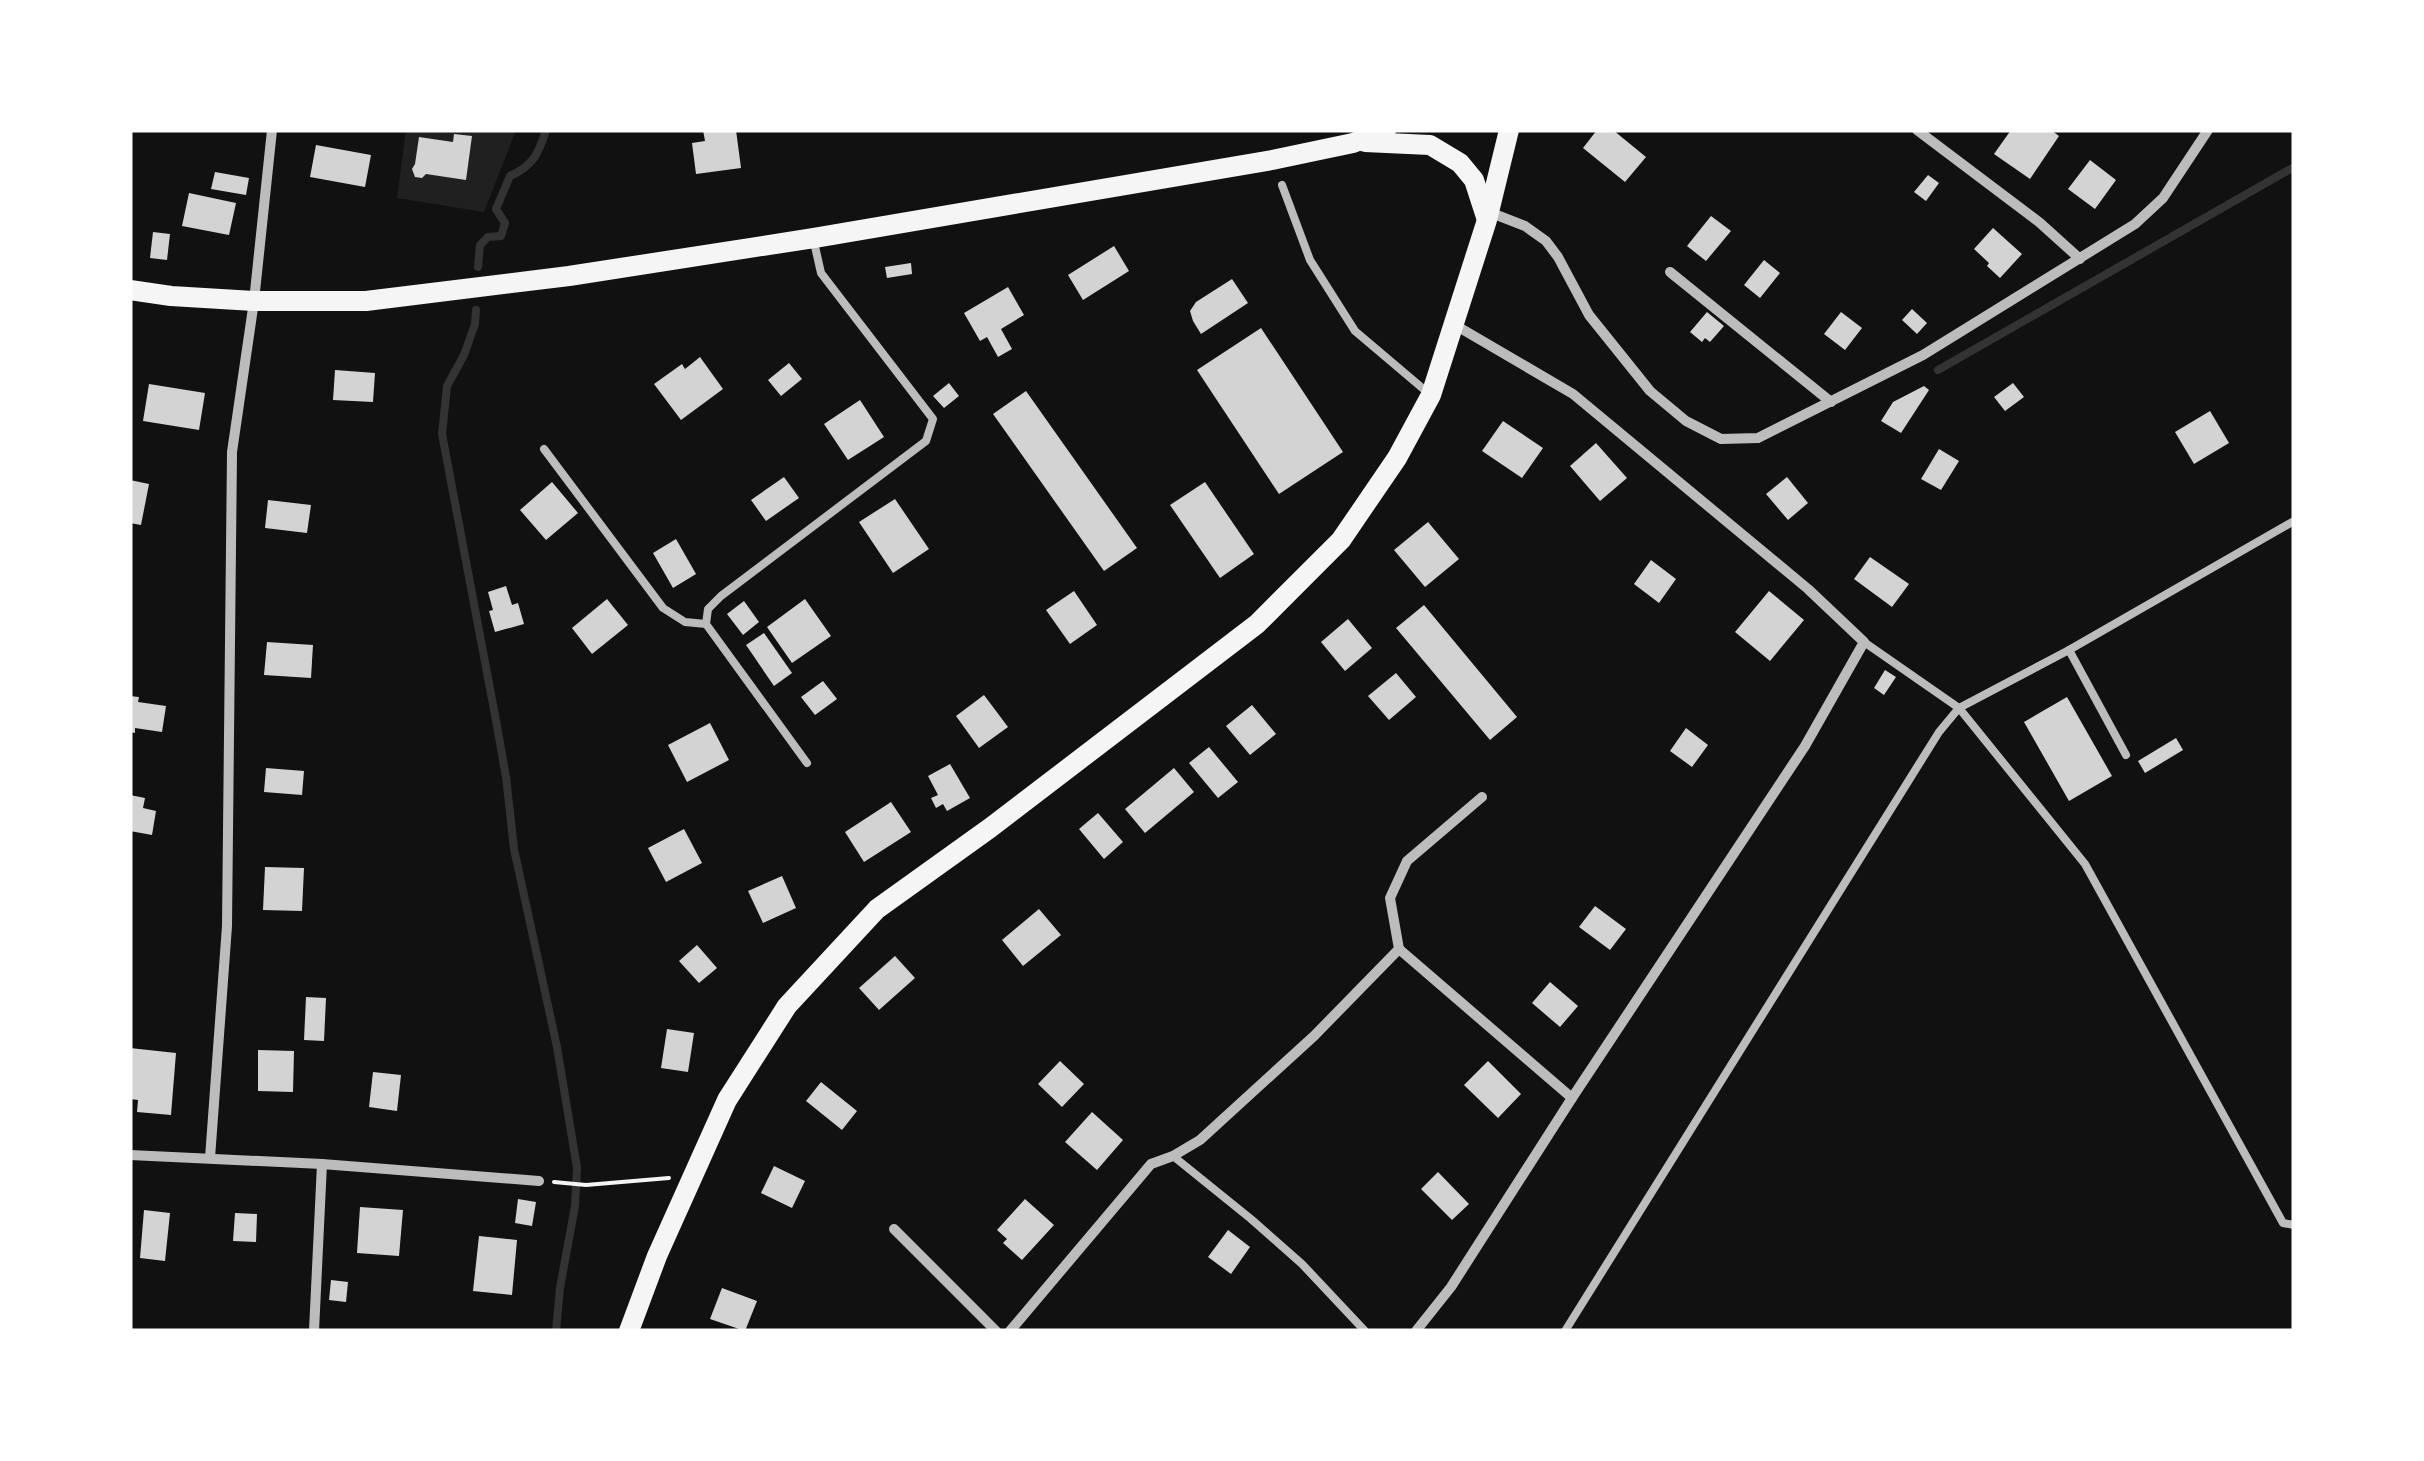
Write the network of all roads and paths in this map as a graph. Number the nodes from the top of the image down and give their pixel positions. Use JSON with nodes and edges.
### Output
{"nodes":[{"id":1,"x":272,"y":130,"type":"edge"},
{"id":2,"x":1386,"y":130,"type":"edge"},
{"id":3,"x":1509,"y":130,"type":"edge"},
{"id":4,"x":1916,"y":130,"type":"edge"},
{"id":5,"x":2208,"y":130,"type":"edge"},
{"id":6,"x":1358,"y":142,"type":"junction"},
{"id":7,"x":1282,"y":185,"type":"dead end"},
{"id":8,"x":1488,"y":216,"type":"junction"},
{"id":9,"x":814,"y":238,"type":"junction"},
{"id":10,"x":2080,"y":259,"type":"junction"},
{"id":11,"x":1670,"y":272,"type":"dead end"},
{"id":12,"x":130,"y":290,"type":"edge"},
{"id":13,"x":254,"y":302,"type":"junction"},
{"id":14,"x":1455,"y":325,"type":"junction"},
{"id":15,"x":1431,"y":395,"type":"junction"},
{"id":16,"x":1831,"y":402,"type":"junction"},
{"id":17,"x":544,"y":448,"type":"dead end"},
{"id":18,"x":2294,"y":522,"type":"edge"},
{"id":19,"x":706,"y":624,"type":"junction"},
{"id":20,"x":1864,"y":642,"type":"junction"},
{"id":21,"x":2069,"y":650,"type":"junction"},
{"id":22,"x":1959,"y":708,"type":"junction"},
{"id":23,"x":2126,"y":755,"type":"dead end"},
{"id":24,"x":807,"y":763,"type":"dead end"},
{"id":25,"x":1482,"y":797,"type":"dead end"},
{"id":26,"x":1399,"y":949,"type":"junction"},
{"id":27,"x":1572,"y":1098,"type":"junction"},
{"id":28,"x":130,"y":1156,"type":"edge"},
{"id":29,"x":1173,"y":1156,"type":"junction"},
{"id":30,"x":210,"y":1158,"type":"junction"},
{"id":31,"x":322,"y":1164,"type":"junction"},
{"id":32,"x":692,"y":1176,"type":"junction"},
{"id":33,"x":539,"y":1181,"type":"dead end"},
{"id":34,"x":570,"y":1184,"type":"dead end"},
{"id":35,"x":2294,"y":1225,"type":"edge"},
{"id":36,"x":894,"y":1229,"type":"dead end"},
{"id":37,"x":314,"y":1331,"type":"edge"},
{"id":38,"x":628,"y":1331,"type":"edge"},
{"id":39,"x":996,"y":1331,"type":"edge"},
{"id":40,"x":1010,"y":1331,"type":"edge"},
{"id":41,"x":1365,"y":1331,"type":"edge"},
{"id":42,"x":1416,"y":1331,"type":"edge"},
{"id":43,"x":1565,"y":1331,"type":"edge"}],
"edges":[{"from":1,"to":13,"type":"street"},
{"from":2,"to":6,"type":"main road"},
{"from":3,"to":8,"type":"main road"},
{"from":4,"to":10,"type":"street"},
{"from":5,"to":10,"type":"street"},
{"from":6,"to":8,"type":"main road"},
{"from":6,"to":9,"type":"main road"},
{"from":7,"to":15,"type":"lane"},
{"from":8,"to":14,"type":"main road"},
{"from":8,"to":16,"type":"street"},
{"from":9,"to":13,"type":"main road"},
{"from":9,"to":19,"type":"lane"},
{"from":10,"to":16,"type":"street"},
{"from":11,"to":16,"type":"street"},
{"from":12,"to":13,"type":"main road"},
{"from":13,"to":30,"type":"street"},
{"from":14,"to":15,"type":"main road"},
{"from":14,"to":20,"type":"street"},
{"from":15,"to":32,"type":"main road"},
{"from":17,"to":19,"type":"lane"},
{"from":18,"to":21,"type":"lane"},
{"from":19,"to":24,"type":"lane"},
{"from":20,"to":22,"type":"lane"},
{"from":20,"to":27,"type":"street"},
{"from":21,"to":22,"type":"lane"},
{"from":21,"to":23,"type":"lane"},
{"from":22,"to":35,"type":"lane"},
{"from":22,"to":43,"type":"lane"},
{"from":25,"to":26,"type":"street"},
{"from":26,"to":27,"type":"street"},
{"from":26,"to":29,"type":"street"},
{"from":27,"to":42,"type":"street"},
{"from":28,"to":30,"type":"street"},
{"from":29,"to":40,"type":"street"},
{"from":29,"to":41,"type":"lane"},
{"from":30,"to":31,"type":"street"},
{"from":31,"to":33,"type":"street"},
{"from":31,"to":37,"type":"street"},
{"from":32,"to":34,"type":"path"},
{"from":32,"to":38,"type":"main road"},
{"from":36,"to":39,"type":"street"}]}
